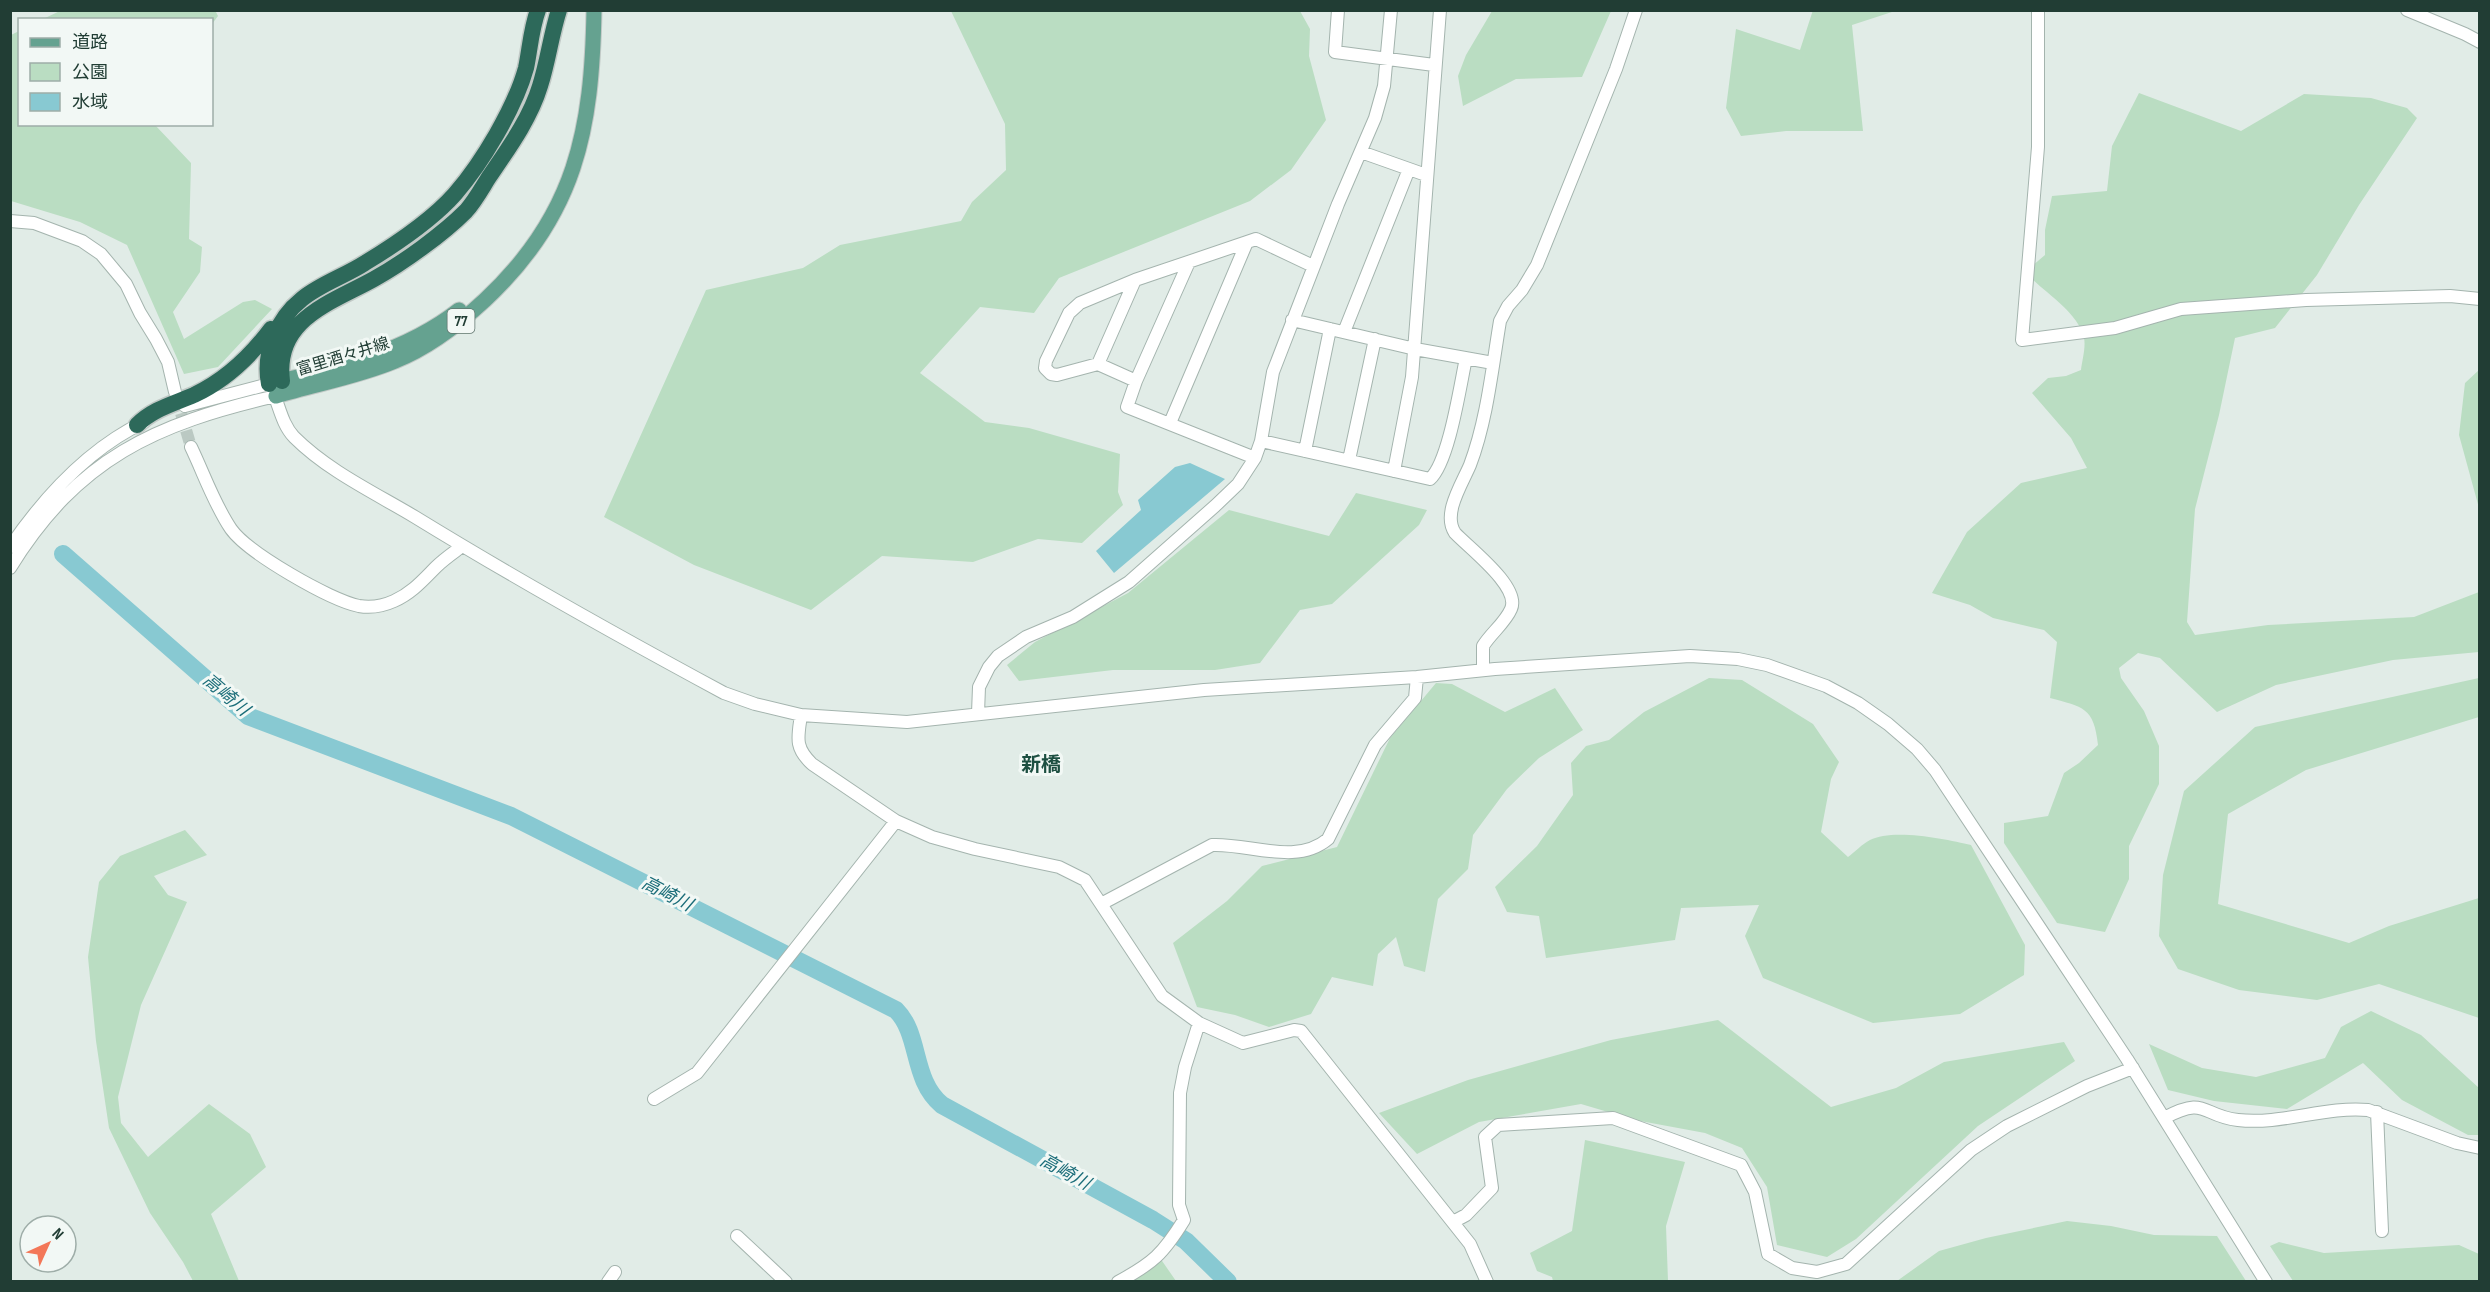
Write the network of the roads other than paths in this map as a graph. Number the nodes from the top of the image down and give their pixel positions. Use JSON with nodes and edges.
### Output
{"nodes":[{"id":1,"x":594,"y":10,"type":"edge"},
{"id":2,"x":1338,"y":10,"type":"edge"},
{"id":3,"x":1391,"y":10,"type":"edge"},
{"id":4,"x":1440,"y":10,"type":"edge"},
{"id":5,"x":1636,"y":10,"type":"edge"},
{"id":6,"x":2038,"y":10,"type":"edge"},
{"id":7,"x":2407,"y":10,"type":"edge"},
{"id":8,"x":536,"y":13,"type":"edge"},
{"id":9,"x":556,"y":15,"type":"edge"},
{"id":10,"x":2480,"y":42,"type":"edge"},
{"id":11,"x":1387,"y":59,"type":"junction"},
{"id":12,"x":1434,"y":65,"type":"junction"},
{"id":13,"x":1361,"y":152,"type":"junction"},
{"id":14,"x":1409,"y":169,"type":"junction"},
{"id":15,"x":1426,"y":175,"type":"junction"},
{"id":16,"x":10,"y":221,"type":"edge"},
{"id":17,"x":1247,"y":242,"type":"junction"},
{"id":18,"x":1189,"y":262,"type":"junction"},
{"id":19,"x":1313,"y":266,"type":"junction"},
{"id":20,"x":1135,"y":280,"type":"junction"},
{"id":21,"x":2480,"y":299,"type":"edge"},
{"id":22,"x":295,"y":306,"type":"junction"},
{"id":23,"x":1292,"y":320,"type":"junction"},
{"id":24,"x":1330,"y":329,"type":"junction"},
{"id":25,"x":1344,"y":332,"type":"junction"},
{"id":26,"x":1375,"y":339,"type":"junction"},
{"id":27,"x":1415,"y":349,"type":"junction"},
{"id":28,"x":1467,"y":358,"type":"junction"},
{"id":29,"x":1493,"y":363,"type":"junction"},
{"id":30,"x":1098,"y":364,"type":"junction"},
{"id":31,"x":1136,"y":381,"type":"junction"},
{"id":32,"x":276,"y":387,"type":"junction"},
{"id":33,"x":175,"y":392,"type":"tunnel mouth"},
{"id":34,"x":1170,"y":423,"type":"junction"},
{"id":35,"x":137,"y":425,"type":"junction"},
{"id":36,"x":1261,"y":441,"type":"junction"},
{"id":37,"x":191,"y":447,"type":"tunnel mouth"},
{"id":38,"x":1305,"y":451,"type":"junction"},
{"id":39,"x":1255,"y":458,"type":"junction"},
{"id":40,"x":1349,"y":460,"type":"junction"},
{"id":41,"x":1394,"y":471,"type":"junction"},
{"id":42,"x":10,"y":547,"type":"edge"},
{"id":43,"x":461,"y":547,"type":"junction"},
{"id":44,"x":10,"y":568,"type":"edge"},
{"id":45,"x":1483,"y":670,"type":"junction"},
{"id":46,"x":1417,"y":677,"type":"junction"},
{"id":47,"x":978,"y":713,"type":"junction"},
{"id":48,"x":801,"y":715,"type":"junction"},
{"id":49,"x":896,"y":821,"type":"junction"},
{"id":50,"x":1101,"y":904,"type":"junction"},
{"id":51,"x":1199,"y":1023,"type":"junction"},
{"id":52,"x":2133,"y":1068,"type":"junction"},
{"id":53,"x":654,"y":1099,"type":"dead end"},
{"id":54,"x":2377,"y":1112,"type":"junction"},
{"id":55,"x":2164,"y":1118,"type":"junction"},
{"id":56,"x":2480,"y":1148,"type":"edge"},
{"id":57,"x":1453,"y":1222,"type":"junction"},
{"id":58,"x":2382,"y":1231,"type":"dead end"},
{"id":59,"x":737,"y":1236,"type":"dead end"},
{"id":60,"x":786,"y":1281,"type":"edge"},
{"id":61,"x":1118,"y":1281,"type":"edge"},
{"id":62,"x":1487,"y":1281,"type":"edge"},
{"id":63,"x":2266,"y":1281,"type":"edge"}],
"edges":[{"from":1,"to":32,"type":"main road","name":"富里酒々井線","number":"77"},
{"from":2,"to":11,"type":"street"},
{"from":3,"to":11,"type":"street"},
{"from":4,"to":12,"type":"street"},
{"from":5,"to":29,"type":"street"},
{"from":6,"to":21,"type":"street"},
{"from":7,"to":10,"type":"street"},
{"from":8,"to":22,"type":"highway"},
{"from":9,"to":32,"type":"highway"},
{"from":11,"to":12,"type":"street"},
{"from":11,"to":13,"type":"street"},
{"from":12,"to":15,"type":"street"},
{"from":13,"to":14,"type":"street"},
{"from":13,"to":19,"type":"street"},
{"from":14,"to":15,"type":"street"},
{"from":14,"to":25,"type":"street"},
{"from":15,"to":27,"type":"street"},
{"from":16,"to":33,"type":"street"},
{"from":17,"to":18,"type":"street"},
{"from":17,"to":19,"type":"street"},
{"from":17,"to":34,"type":"street"},
{"from":18,"to":20,"type":"street"},
{"from":18,"to":31,"type":"street"},
{"from":19,"to":23,"type":"street"},
{"from":20,"to":30,"type":"street"},
{"from":20,"to":30,"type":"street"},
{"from":22,"to":32,"type":"highway"},
{"from":22,"to":35,"type":"highway"},
{"from":23,"to":24,"type":"street"},
{"from":23,"to":36,"type":"street"},
{"from":24,"to":25,"type":"street"},
{"from":24,"to":38,"type":"street"},
{"from":25,"to":26,"type":"street"},
{"from":26,"to":27,"type":"street"},
{"from":26,"to":40,"type":"street"},
{"from":27,"to":28,"type":"street"},
{"from":27,"to":41,"type":"street"},
{"from":28,"to":29,"type":"street"},
{"from":28,"to":41,"type":"street"},
{"from":29,"to":45,"type":"street"},
{"from":30,"to":31,"type":"street"},
{"from":31,"to":34,"type":"street"},
{"from":32,"to":35,"type":"street"},
{"from":32,"to":43,"type":"street"},
{"from":32,"to":44,"type":"street"},
{"from":34,"to":39,"type":"street"},
{"from":35,"to":42,"type":"street"},
{"from":36,"to":38,"type":"street"},
{"from":36,"to":39,"type":"street"},
{"from":37,"to":43,"type":"street"},
{"from":38,"to":40,"type":"street"},
{"from":39,"to":47,"type":"street"},
{"from":40,"to":41,"type":"street"},
{"from":43,"to":48,"type":"street"},
{"from":45,"to":46,"type":"street"},
{"from":45,"to":52,"type":"street"},
{"from":46,"to":47,"type":"street"},
{"from":46,"to":50,"type":"street"},
{"from":47,"to":48,"type":"street"},
{"from":48,"to":49,"type":"street"},
{"from":49,"to":50,"type":"street"},
{"from":49,"to":53,"type":"street"},
{"from":50,"to":51,"type":"street"},
{"from":51,"to":57,"type":"street"},
{"from":51,"to":61,"type":"street"},
{"from":52,"to":55,"type":"street"},
{"from":52,"to":57,"type":"street"},
{"from":54,"to":55,"type":"street"},
{"from":54,"to":56,"type":"street"},
{"from":54,"to":58,"type":"street"},
{"from":55,"to":63,"type":"street"},
{"from":57,"to":62,"type":"street"},
{"from":59,"to":60,"type":"street"}]}
